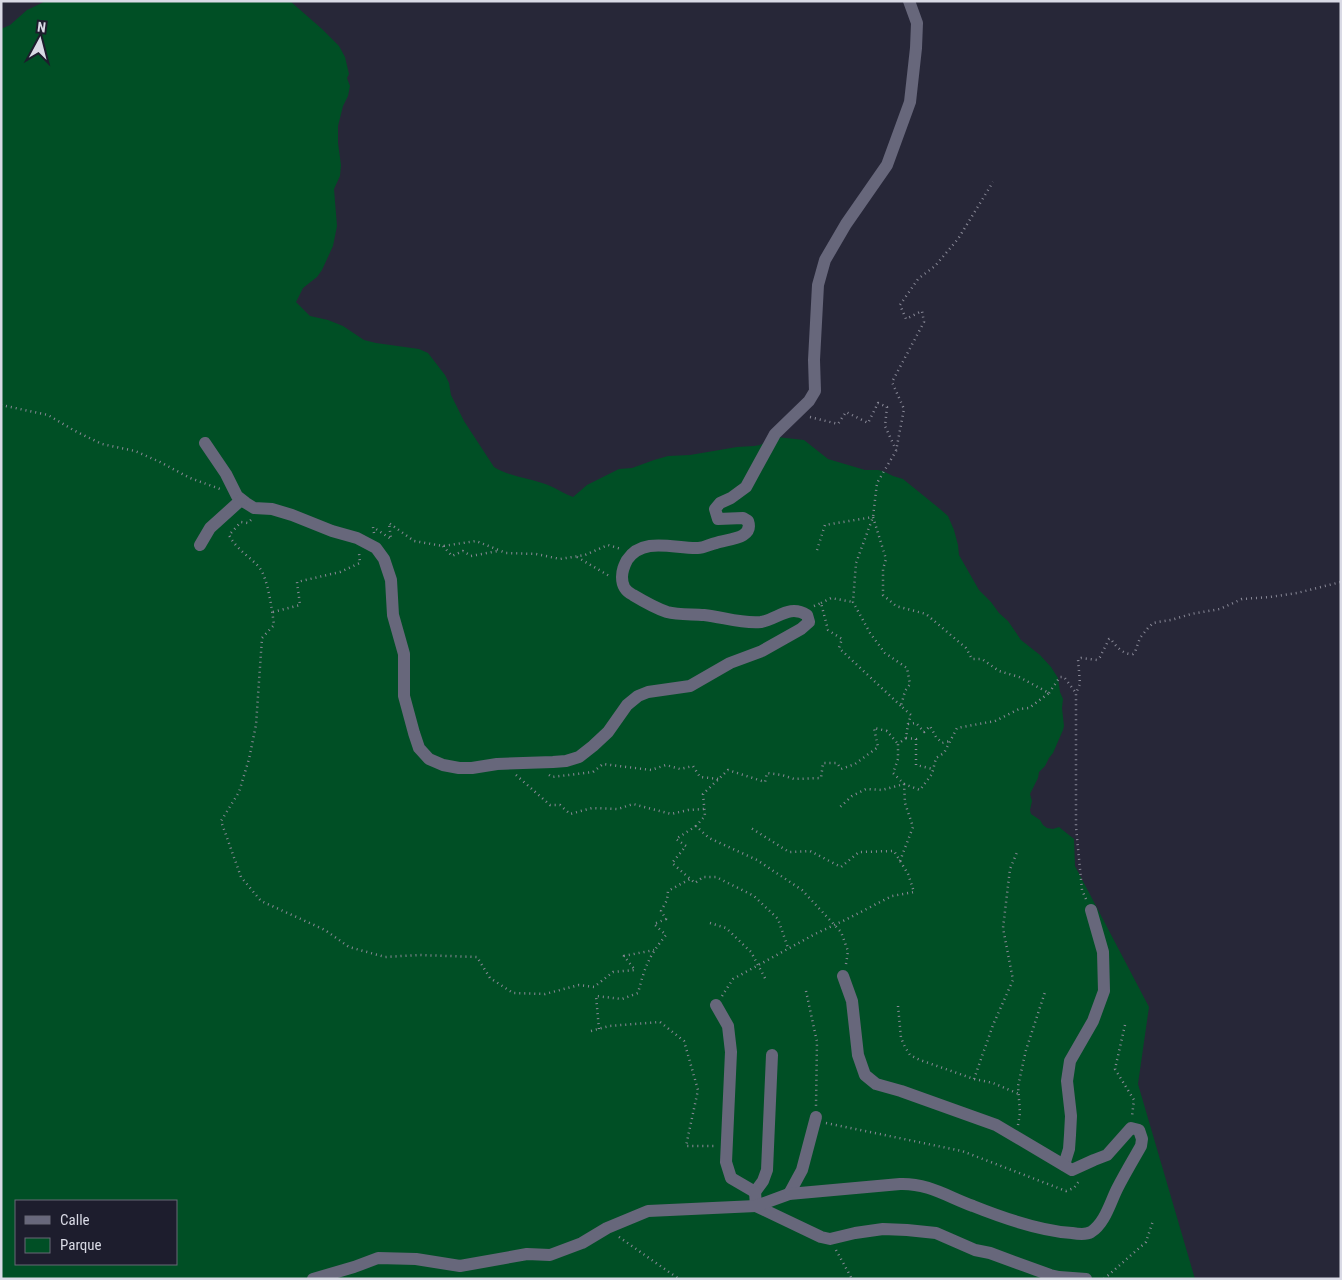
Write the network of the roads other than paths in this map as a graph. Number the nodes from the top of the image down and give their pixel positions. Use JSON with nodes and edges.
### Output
{"nodes":[{"id":1,"x":910,"y":1,"type":"edge"},
{"id":2,"x":205,"y":443,"type":"dead end"},
{"id":3,"x":241,"y":500,"type":"junction"},
{"id":4,"x":200,"y":545,"type":"dead end"},
{"id":5,"x":1091,"y":910,"type":"road end"},
{"id":6,"x":844,"y":976,"type":"road end"},
{"id":7,"x":716,"y":1005,"type":"road end"},
{"id":8,"x":772,"y":1055,"type":"dead end"},
{"id":9,"x":816,"y":1117,"type":"road end"},
{"id":10,"x":1064,"y":1165,"type":"junction"},
{"id":11,"x":755,"y":1192,"type":"junction"},
{"id":12,"x":789,"y":1194,"type":"junction"},
{"id":13,"x":756,"y":1206,"type":"junction"},
{"id":14,"x":312,"y":1279,"type":"edge"},
{"id":15,"x":1086,"y":1279,"type":"edge"}],
"edges":[{"from":1,"to":3,"type":"street"},
{"from":2,"to":3,"type":"street"},
{"from":3,"to":4,"type":"street"},
{"from":5,"to":10,"type":"street"},
{"from":6,"to":10,"type":"street"},
{"from":7,"to":11,"type":"street"},
{"from":8,"to":11,"type":"street"},
{"from":9,"to":12,"type":"street"},
{"from":10,"to":12,"type":"street"},
{"from":11,"to":13,"type":"street"},
{"from":12,"to":13,"type":"street"},
{"from":13,"to":14,"type":"street"},
{"from":13,"to":15,"type":"street"}]}
